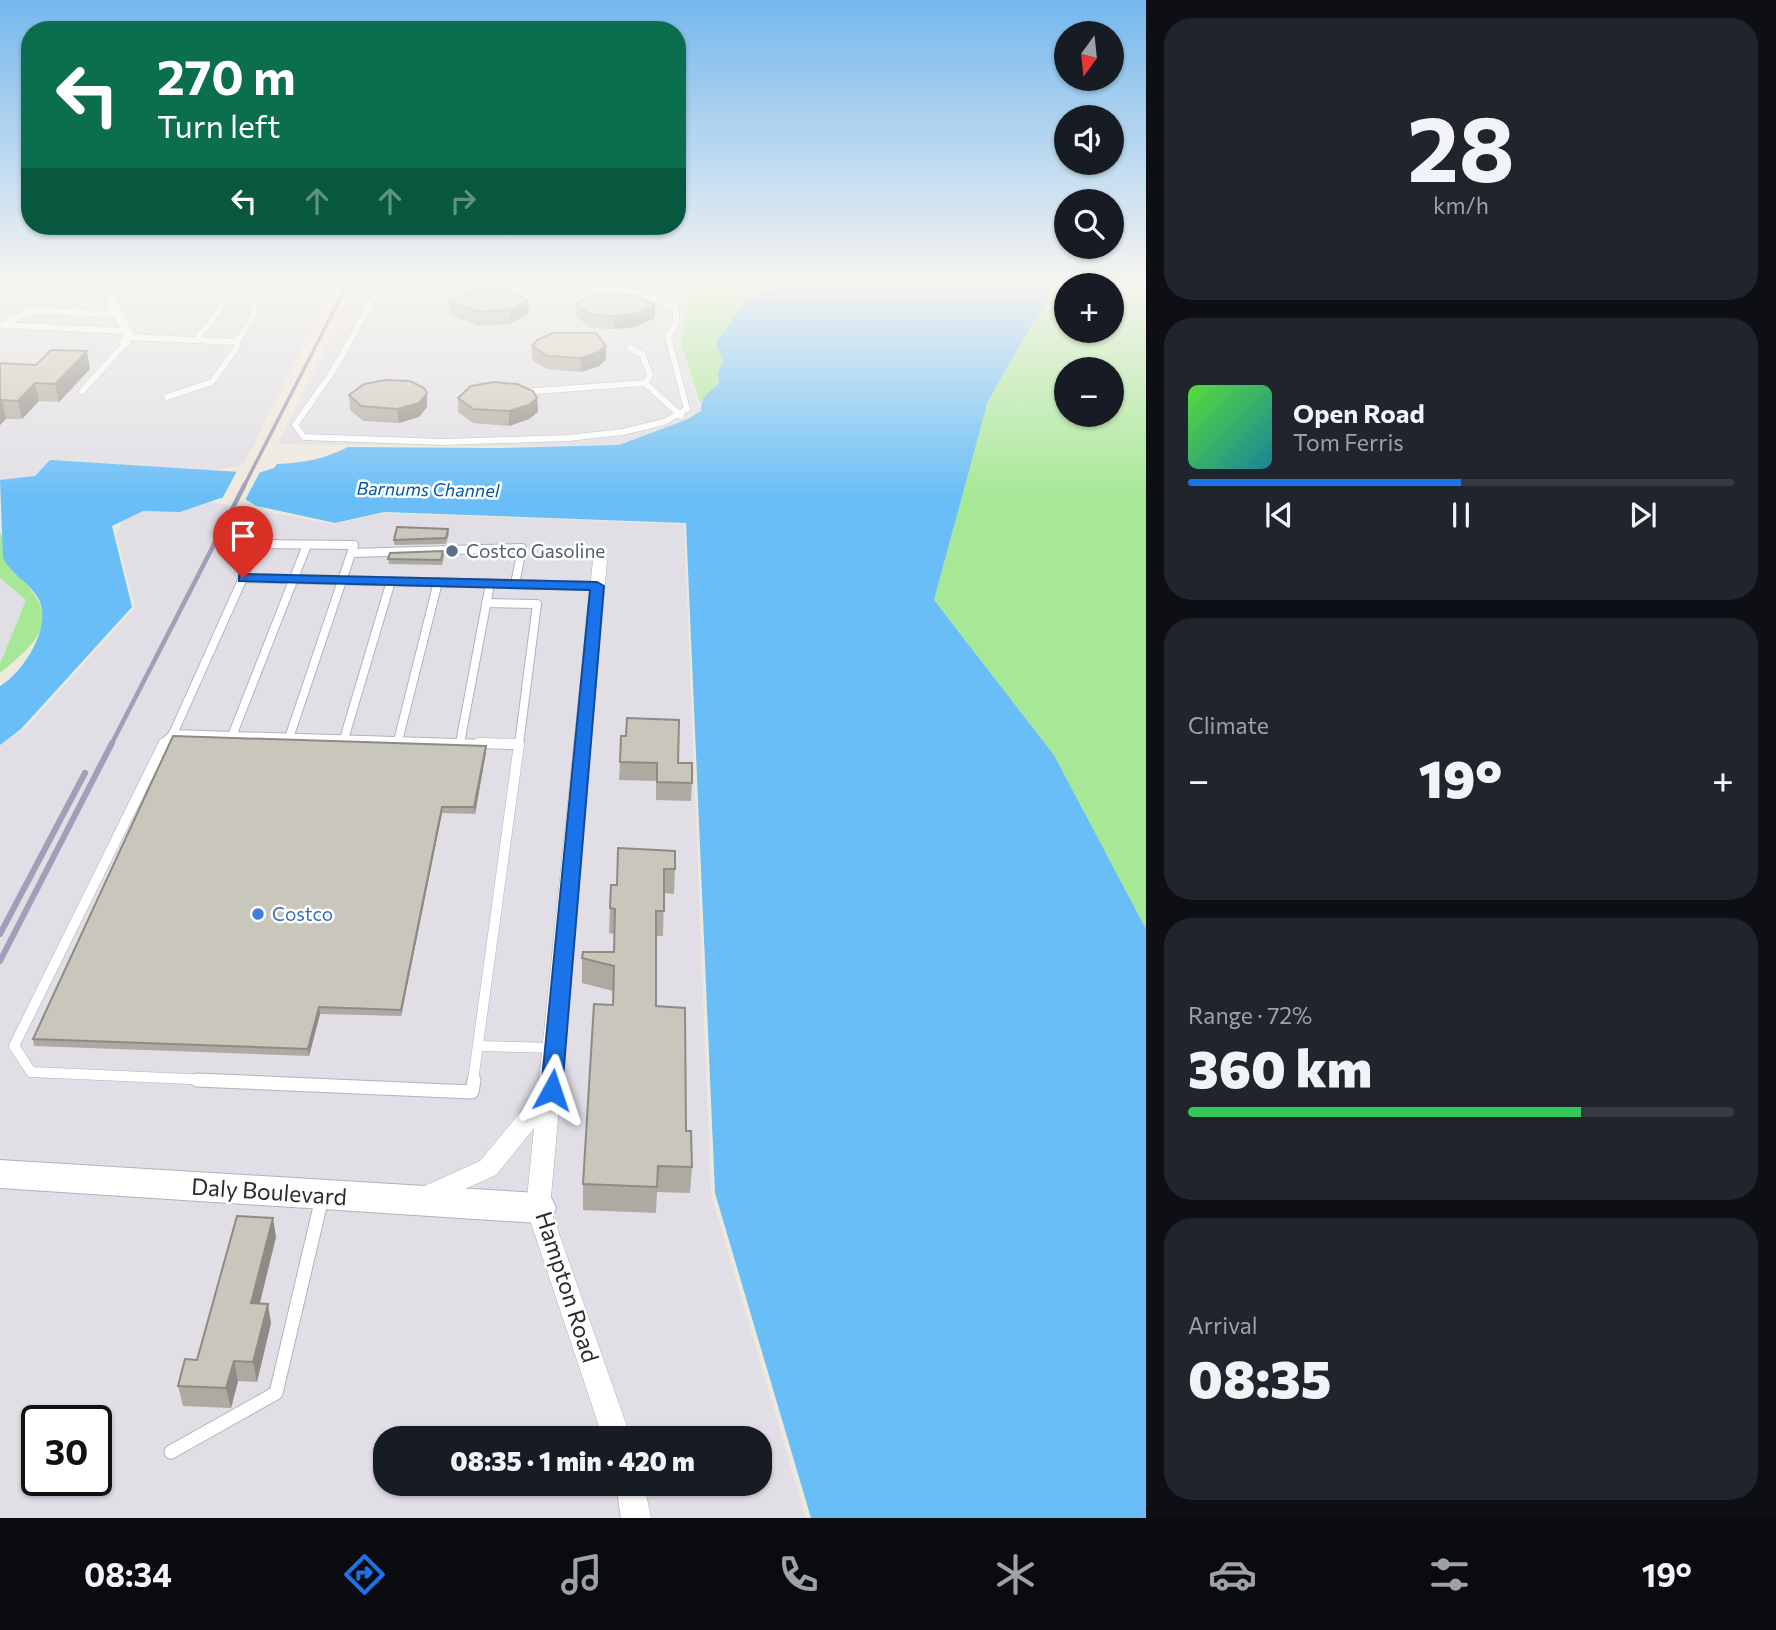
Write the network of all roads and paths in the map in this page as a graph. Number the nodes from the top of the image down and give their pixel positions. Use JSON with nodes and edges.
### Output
{"nodes":[{"id":1,"x":110,"y":356,"type":"edge"},
{"id":2,"x":231,"y":356,"type":"edge"},
{"id":3,"x":341,"y":356,"type":"edge"},
{"id":4,"x":643,"y":356,"type":"edge"},
{"id":5,"x":673,"y":356,"type":"edge"},
{"id":6,"x":646,"y":383,"type":"junction"},
{"id":7,"x":82,"y":390,"type":"dead end"},
{"id":8,"x":521,"y":392,"type":"edge"},
{"id":9,"x":167,"y":397,"type":"dead end"},
{"id":10,"x":681,"y":416,"type":"junction"},
{"id":11,"x":307,"y":545,"type":"junction"},
{"id":12,"x":352,"y":553,"type":"junction"},
{"id":13,"x":600,"y":561,"type":"dead end"},
{"id":14,"x":243,"y":578,"type":"junction"},
{"id":15,"x":294,"y":579,"type":"junction"},
{"id":16,"x":344,"y":580,"type":"junction"},
{"id":17,"x":391,"y":581,"type":"junction"},
{"id":18,"x":438,"y":582,"type":"junction"},
{"id":19,"x":490,"y":583,"type":"junction"},
{"id":20,"x":515,"y":584,"type":"junction"},
{"id":21,"x":597,"y":586,"type":"junction"},
{"id":22,"x":486,"y":603,"type":"junction"},
{"id":23,"x":173,"y":734,"type":"junction"},
{"id":24,"x":232,"y":736,"type":"junction"},
{"id":25,"x":289,"y":738,"type":"junction"},
{"id":26,"x":344,"y":739,"type":"junction"},
{"id":27,"x":398,"y":741,"type":"junction"},
{"id":28,"x":460,"y":743,"type":"junction"},
{"id":29,"x":519,"y":744,"type":"junction"},
{"id":30,"x":478,"y":1046,"type":"junction"},
{"id":31,"x":555,"y":1048,"type":"junction"},
{"id":32,"x":552,"y":1090,"type":"junction"},
{"id":33,"x":0,"y":1174,"type":"edge"},
{"id":34,"x":322,"y":1196,"type":"junction"},
{"id":35,"x":415,"y":1201,"type":"junction"},
{"id":36,"x":538,"y":1208,"type":"junction"},
{"id":37,"x":613,"y":1426,"type":"edge"},
{"id":38,"x":172,"y":1452,"type":"dead end"},
{"id":39,"x":632,"y":1496,"type":"edge"},
{"id":40,"x":636,"y":1518,"type":"edge"}],
"edges":[{"from":1,"to":7,"type":"lane"},
{"from":2,"to":9,"type":"lane"},
{"from":3,"to":10,"type":"lane"},
{"from":4,"to":6,"type":"lane"},
{"from":5,"to":10,"type":"lane"},
{"from":6,"to":8,"type":"lane"},
{"from":6,"to":10,"type":"lane"},
{"from":11,"to":12,"type":"lane"},
{"from":11,"to":14,"type":"lane"},
{"from":11,"to":15,"type":"lane"},
{"from":12,"to":16,"type":"lane"},
{"from":12,"to":20,"type":"lane"},
{"from":13,"to":21,"type":"street","name":"Hampton Road"},
{"from":14,"to":15,"type":"lane"},
{"from":14,"to":23,"type":"lane"},
{"from":15,"to":16,"type":"lane"},
{"from":15,"to":24,"type":"lane"},
{"from":16,"to":17,"type":"lane"},
{"from":16,"to":25,"type":"lane"},
{"from":17,"to":18,"type":"lane"},
{"from":17,"to":26,"type":"lane"},
{"from":18,"to":19,"type":"lane"},
{"from":18,"to":27,"type":"lane"},
{"from":19,"to":20,"type":"lane"},
{"from":19,"to":22,"type":"lane"},
{"from":20,"to":21,"type":"lane"},
{"from":21,"to":31,"type":"street","name":"Hampton Road"},
{"from":22,"to":28,"type":"lane"},
{"from":22,"to":29,"type":"lane"},
{"from":23,"to":24,"type":"lane"},
{"from":23,"to":30,"type":"lane"},
{"from":24,"to":25,"type":"lane"},
{"from":25,"to":26,"type":"lane"},
{"from":26,"to":27,"type":"lane"},
{"from":27,"to":28,"type":"lane"},
{"from":28,"to":29,"type":"lane"},
{"from":29,"to":30,"type":"lane"},
{"from":30,"to":31,"type":"lane"},
{"from":31,"to":32,"type":"street","name":"Hampton Road"},
{"from":32,"to":35,"type":"street"},
{"from":32,"to":36,"type":"street","name":"Hampton Road"},
{"from":33,"to":34,"type":"street","name":"Daly Boulevard"},
{"from":34,"to":35,"type":"street","name":"Daly Boulevard"},
{"from":34,"to":38,"type":"lane"},
{"from":35,"to":36,"type":"street","name":"Daly Boulevard"},
{"from":36,"to":37,"type":"street","name":"Hampton Road"},
{"from":39,"to":40,"type":"street"}]}
